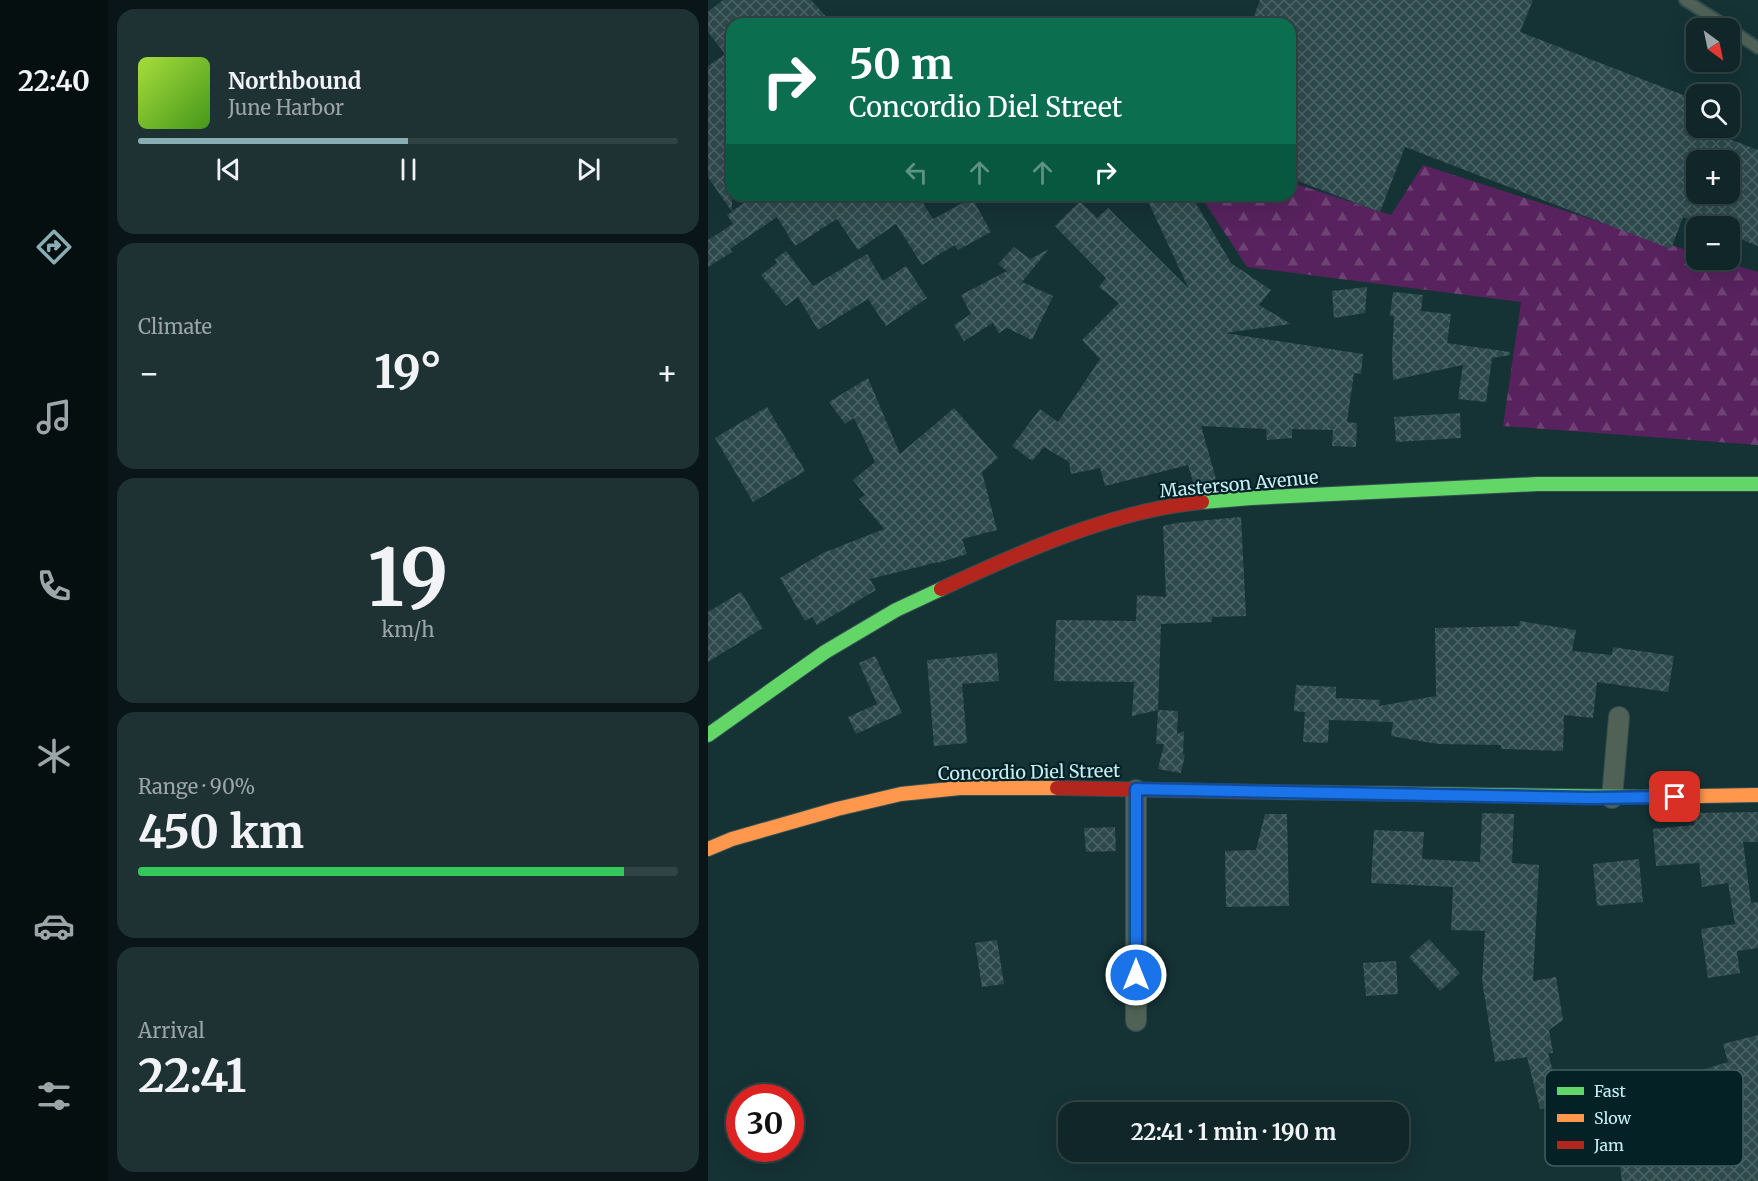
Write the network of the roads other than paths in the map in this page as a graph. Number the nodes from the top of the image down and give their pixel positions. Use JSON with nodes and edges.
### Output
{"nodes":[{"id":1,"x":1685,"y":0,"type":"edge"},
{"id":2,"x":1712,"y":18,"type":"edge"},
{"id":3,"x":1740,"y":36,"type":"edge"},
{"id":4,"x":1758,"y":48,"type":"edge"},
{"id":5,"x":1758,"y":484,"type":"edge"},
{"id":6,"x":1619,"y":717,"type":"dead end"},
{"id":7,"x":708,"y":735,"type":"edge"},
{"id":8,"x":1136,"y":789,"type":"junction"},
{"id":9,"x":1758,"y":795,"type":"edge"},
{"id":10,"x":1612,"y":798,"type":"junction"},
{"id":11,"x":772,"y":829,"type":"junction"},
{"id":12,"x":708,"y":849,"type":"edge"},
{"id":13,"x":725,"y":857,"type":"dead end"},
{"id":14,"x":1136,"y":1021,"type":"dead end"}],
"edges":[{"from":1,"to":2,"type":"lane"},
{"from":3,"to":4,"type":"lane"},
{"from":5,"to":7,"type":"main road","name":"Masterson Avenue"},
{"from":6,"to":10,"type":"street"},
{"from":8,"to":10,"type":"main road","name":"Concordio Diel Street"},
{"from":8,"to":11,"type":"main road","name":"Concordio Diel Street"},
{"from":8,"to":14,"type":"street"},
{"from":9,"to":10,"type":"main road","name":"Concordio Diel Street"},
{"from":11,"to":12,"type":"main road","name":"Concordio Diel Street"},
{"from":11,"to":13,"type":"main road","name":"Concordio Diel Street"}]}
